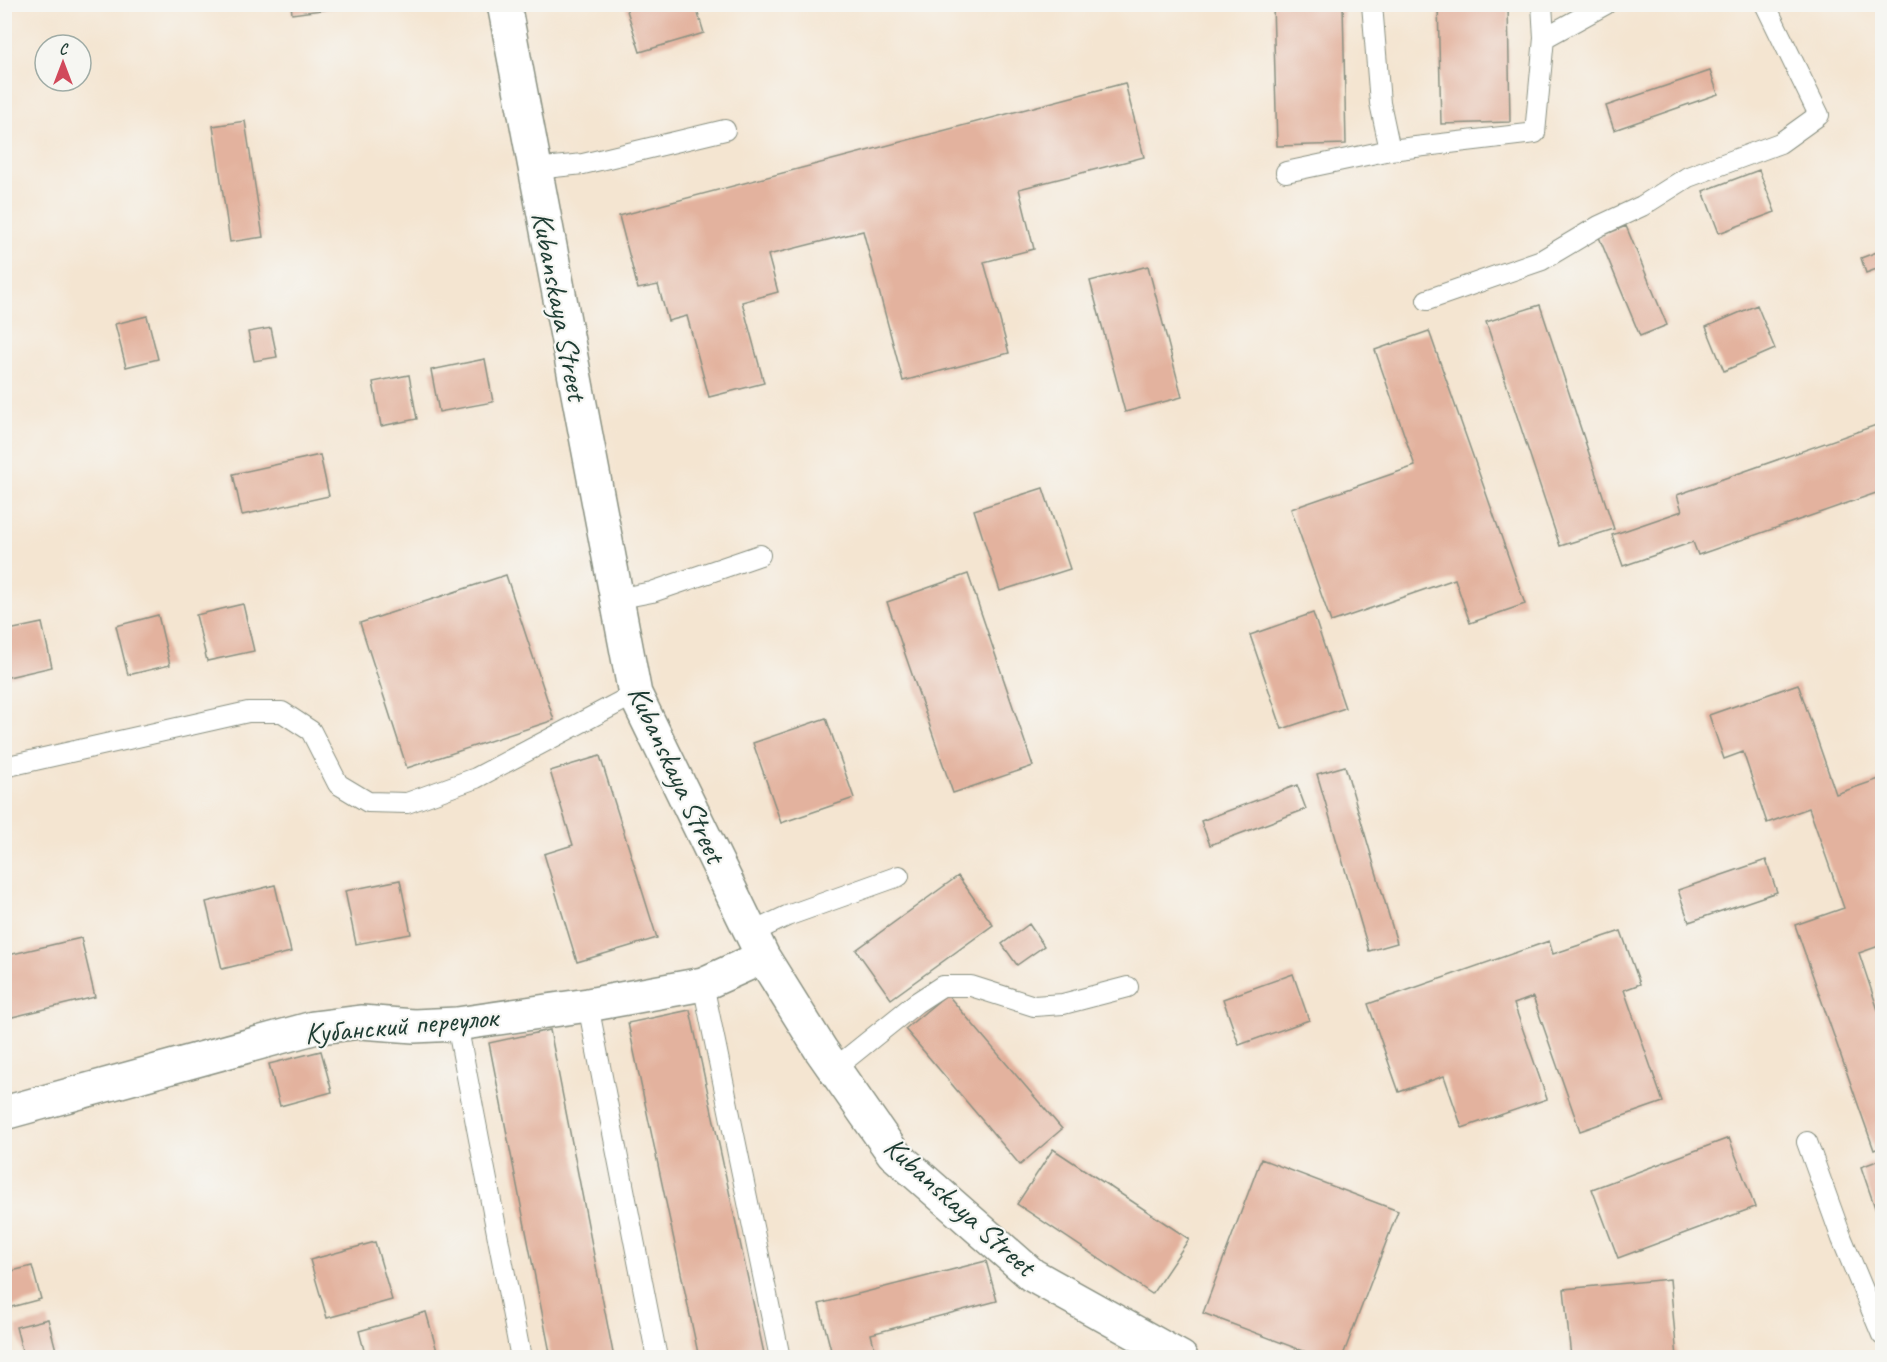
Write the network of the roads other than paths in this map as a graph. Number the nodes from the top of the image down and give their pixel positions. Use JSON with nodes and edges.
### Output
{"nodes":[{"id":1,"x":504,"y":4,"type":"edge"},
{"id":2,"x":1372,"y":4,"type":"edge"},
{"id":3,"x":1542,"y":4,"type":"edge"},
{"id":4,"x":1606,"y":4,"type":"edge"},
{"id":5,"x":1765,"y":4,"type":"edge"},
{"id":6,"x":1544,"y":38,"type":"junction"},
{"id":7,"x":725,"y":130,"type":"dead end"},
{"id":8,"x":1390,"y":150,"type":"junction"},
{"id":9,"x":535,"y":169,"type":"junction"},
{"id":10,"x":1286,"y":172,"type":"dead end"},
{"id":11,"x":1427,"y":300,"type":"dead end"},
{"id":12,"x":760,"y":555,"type":"dead end"},
{"id":13,"x":616,"y":599,"type":"junction"},
{"id":14,"x":635,"y":694,"type":"junction"},
{"id":15,"x":4,"y":767,"type":"edge"},
{"id":16,"x":899,"y":876,"type":"dead end"},
{"id":17,"x":757,"y":945,"type":"junction"},
{"id":18,"x":703,"y":984,"type":"junction"},
{"id":19,"x":1128,"y":987,"type":"dead end"},
{"id":20,"x":588,"y":1005,"type":"junction"},
{"id":21,"x":457,"y":1024,"type":"junction"},
{"id":22,"x":834,"y":1069,"type":"junction"},
{"id":23,"x":4,"y":1113,"type":"edge"},
{"id":24,"x":1808,"y":1142,"type":"dead end"},
{"id":25,"x":1882,"y":1335,"type":"edge"},
{"id":26,"x":521,"y":1358,"type":"edge"},
{"id":27,"x":657,"y":1358,"type":"edge"},
{"id":28,"x":780,"y":1358,"type":"edge"},
{"id":29,"x":1181,"y":1358,"type":"edge"}],
"edges":[{"from":1,"to":9,"type":"street","name":"Kubanskaya Street"},
{"from":2,"to":8,"type":"lane"},
{"from":3,"to":6,"type":"lane"},
{"from":4,"to":6,"type":"lane"},
{"from":5,"to":11,"type":"lane"},
{"from":6,"to":8,"type":"lane"},
{"from":7,"to":9,"type":"lane"},
{"from":8,"to":10,"type":"lane"},
{"from":9,"to":13,"type":"street","name":"Kubanskaya Street"},
{"from":12,"to":13,"type":"lane"},
{"from":13,"to":14,"type":"street","name":"Kubanskaya Street"},
{"from":14,"to":15,"type":"lane"},
{"from":14,"to":17,"type":"street","name":"Kubanskaya Street"},
{"from":16,"to":17,"type":"lane"},
{"from":17,"to":18,"type":"street","name":"Кубанский переулок"},
{"from":17,"to":22,"type":"street","name":"Kubanskaya Street"},
{"from":18,"to":20,"type":"street","name":"Кубанский переулок"},
{"from":18,"to":28,"type":"lane"},
{"from":19,"to":22,"type":"lane"},
{"from":20,"to":21,"type":"street","name":"Кубанский переулок"},
{"from":20,"to":27,"type":"lane"},
{"from":21,"to":23,"type":"street","name":"Кубанский переулок"},
{"from":21,"to":26,"type":"lane"},
{"from":22,"to":29,"type":"street","name":"Kubanskaya Street"},
{"from":24,"to":25,"type":"lane"}]}
